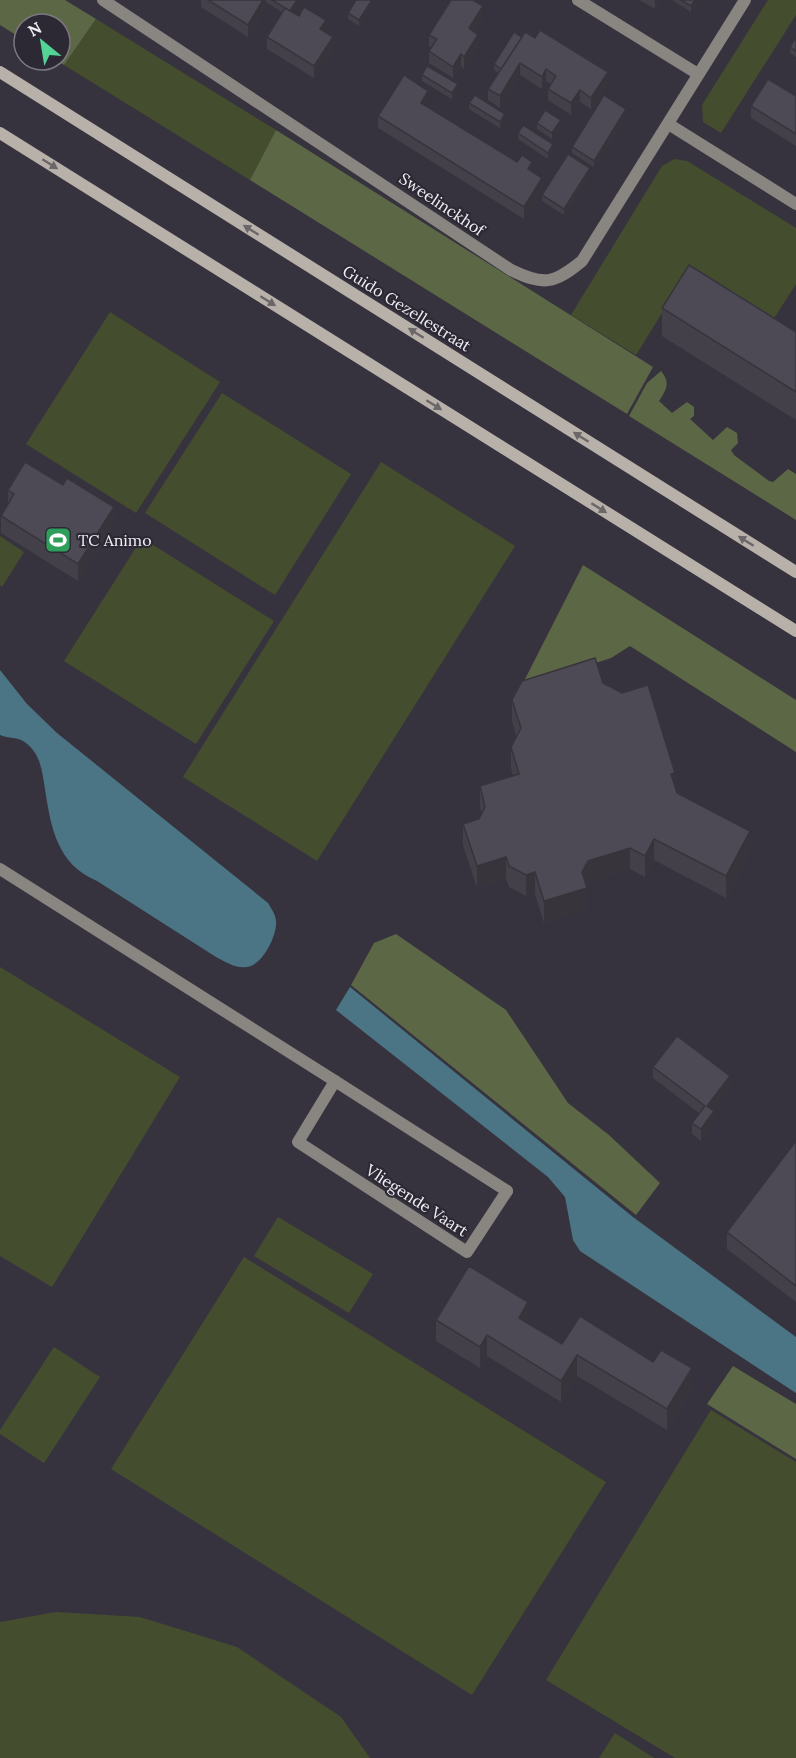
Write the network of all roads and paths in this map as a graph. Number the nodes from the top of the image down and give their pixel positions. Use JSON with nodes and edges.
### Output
{"nodes":[{"id":1,"x":103,"y":0,"type":"edge"},
{"id":2,"x":578,"y":0,"type":"edge"},
{"id":3,"x":745,"y":0,"type":"edge"},
{"id":4,"x":0,"y":72,"type":"edge"},
{"id":5,"x":699,"y":74,"type":"junction"},
{"id":6,"x":670,"y":124,"type":"junction"},
{"id":7,"x":0,"y":133,"type":"edge"},
{"id":8,"x":796,"y":204,"type":"edge"},
{"id":9,"x":796,"y":572,"type":"edge"},
{"id":10,"x":796,"y":631,"type":"edge"},
{"id":11,"x":0,"y":870,"type":"edge"},
{"id":12,"x":335,"y":1081,"type":"junction"}],
"edges":[{"from":1,"to":6,"type":"street","name":"Sweelinckhof"},
{"from":2,"to":5,"type":"street"},
{"from":3,"to":5,"type":"street","name":"Sweelinckhof"},
{"from":9,"to":4,"type":"main road","name":"Guido Gezellestraat","one_way":true},
{"from":5,"to":6,"type":"street","name":"Sweelinckhof"},
{"from":6,"to":8,"type":"street"},
{"from":7,"to":10,"type":"main road","one_way":true},
{"from":11,"to":12,"type":"street","name":"Vliegende Vaart"},
{"from":12,"to":12,"type":"street","name":"Vliegende Vaart"}]}
